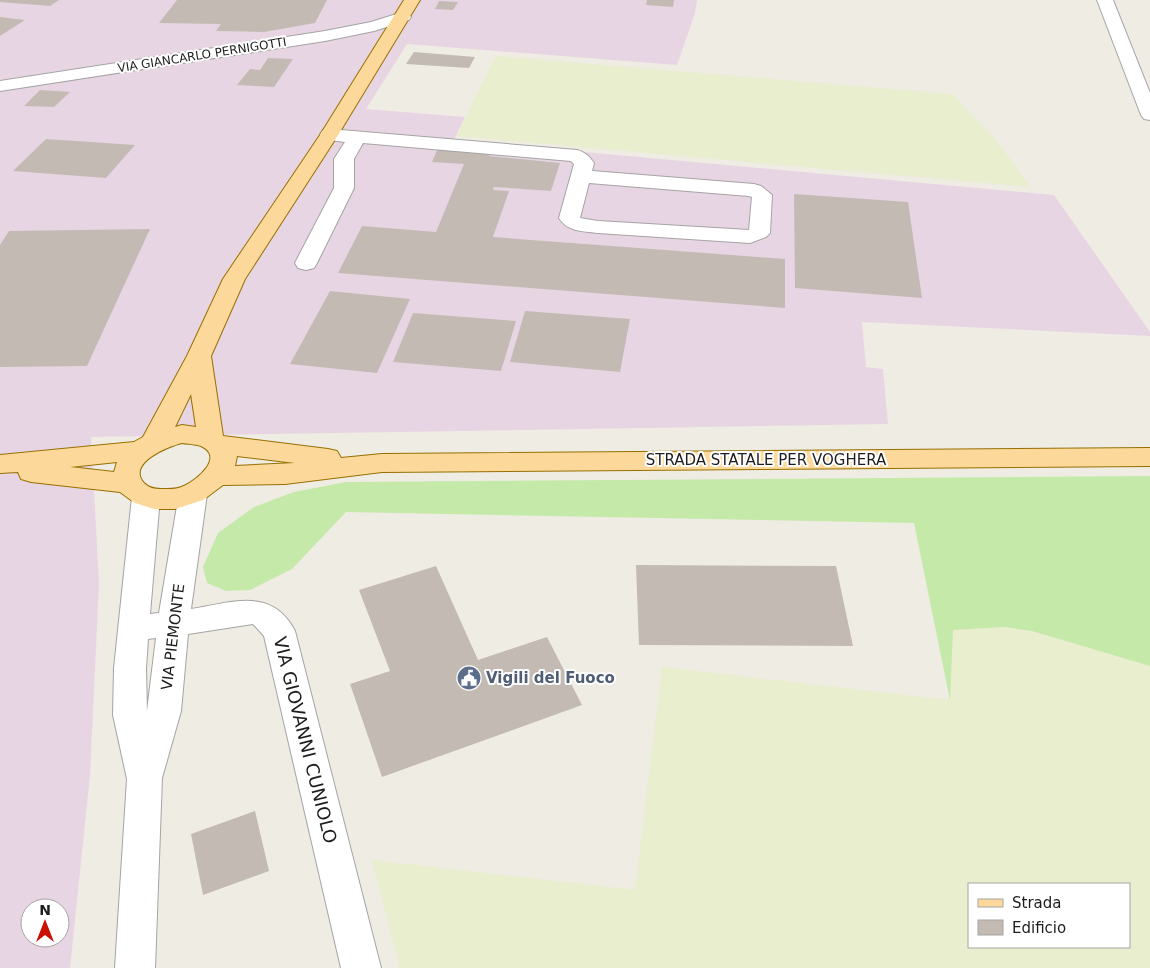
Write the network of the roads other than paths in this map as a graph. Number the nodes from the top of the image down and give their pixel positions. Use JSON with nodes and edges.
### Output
{"nodes":[{"id":1,"x":1106,"y":0,"type":"edge"},
{"id":2,"x":408,"y":8,"type":"edge"},
{"id":3,"x":0,"y":86,"type":"edge"},
{"id":4,"x":1150,"y":115,"type":"edge"},
{"id":5,"x":329,"y":135,"type":"junction"},
{"id":6,"x":357,"y":137,"type":"junction"},
{"id":7,"x":580,"y":176,"type":"junction"},
{"id":8,"x":306,"y":263,"type":"dead end"},
{"id":9,"x":199,"y":356,"type":"junction"},
{"id":10,"x":215,"y":442,"type":"junction"},
{"id":11,"x":146,"y":447,"type":"junction"},
{"id":12,"x":1150,"y":457,"type":"edge"},
{"id":13,"x":382,"y":463,"type":"junction"},
{"id":14,"x":0,"y":464,"type":"edge"},
{"id":15,"x":0,"y":469,"type":"edge"},
{"id":16,"x":218,"y":476,"type":"junction"},
{"id":17,"x":137,"y":490,"type":"junction"},
{"id":18,"x":193,"y":494,"type":"junction"},
{"id":19,"x":173,"y":624,"type":"junction"},
{"id":20,"x":134,"y":629,"type":"junction"},
{"id":21,"x":145,"y":778,"type":"junction"},
{"id":22,"x":135,"y":968,"type":"edge"},
{"id":23,"x":361,"y":968,"type":"edge"}],
"edges":[{"from":1,"to":4,"type":"street"},
{"from":2,"to":3,"type":"street","name":"VIA GIANCARLO PERNIGOTTI"},
{"from":2,"to":5,"type":"main road"},
{"from":5,"to":6,"type":"street"},
{"from":5,"to":9,"type":"main road"},
{"from":6,"to":7,"type":"street"},
{"from":6,"to":8,"type":"street"},
{"from":7,"to":7,"type":"street"},
{"from":9,"to":10,"type":"main road"},
{"from":9,"to":11,"type":"main road"},
{"from":10,"to":11,"type":"main road"},
{"from":10,"to":13,"type":"main road","name":"STRADA STATALE PER VOGHERA"},
{"from":10,"to":16,"type":"main road"},
{"from":11,"to":14,"type":"main road"},
{"from":11,"to":17,"type":"main road"},
{"from":12,"to":13,"type":"main road","name":"STRADA STATALE PER VOGHERA"},
{"from":13,"to":16,"type":"main road","name":"STRADA STATALE PER VOGHERA"},
{"from":15,"to":17,"type":"main road"},
{"from":16,"to":18,"type":"main road"},
{"from":17,"to":18,"type":"main road"},
{"from":17,"to":20,"type":"street","name":"VIA PIEMONTE"},
{"from":18,"to":19,"type":"street","name":"VIA PIEMONTE"},
{"from":19,"to":20,"type":"street","name":"VIA GIOVANNI CUNIOLO"},
{"from":19,"to":21,"type":"street","name":"VIA PIEMONTE"},
{"from":19,"to":23,"type":"street","name":"VIA GIOVANNI CUNIOLO"},
{"from":20,"to":21,"type":"street","name":"VIA PIEMONTE"},
{"from":21,"to":22,"type":"street","name":"VIA PIEMONTE"}]}
